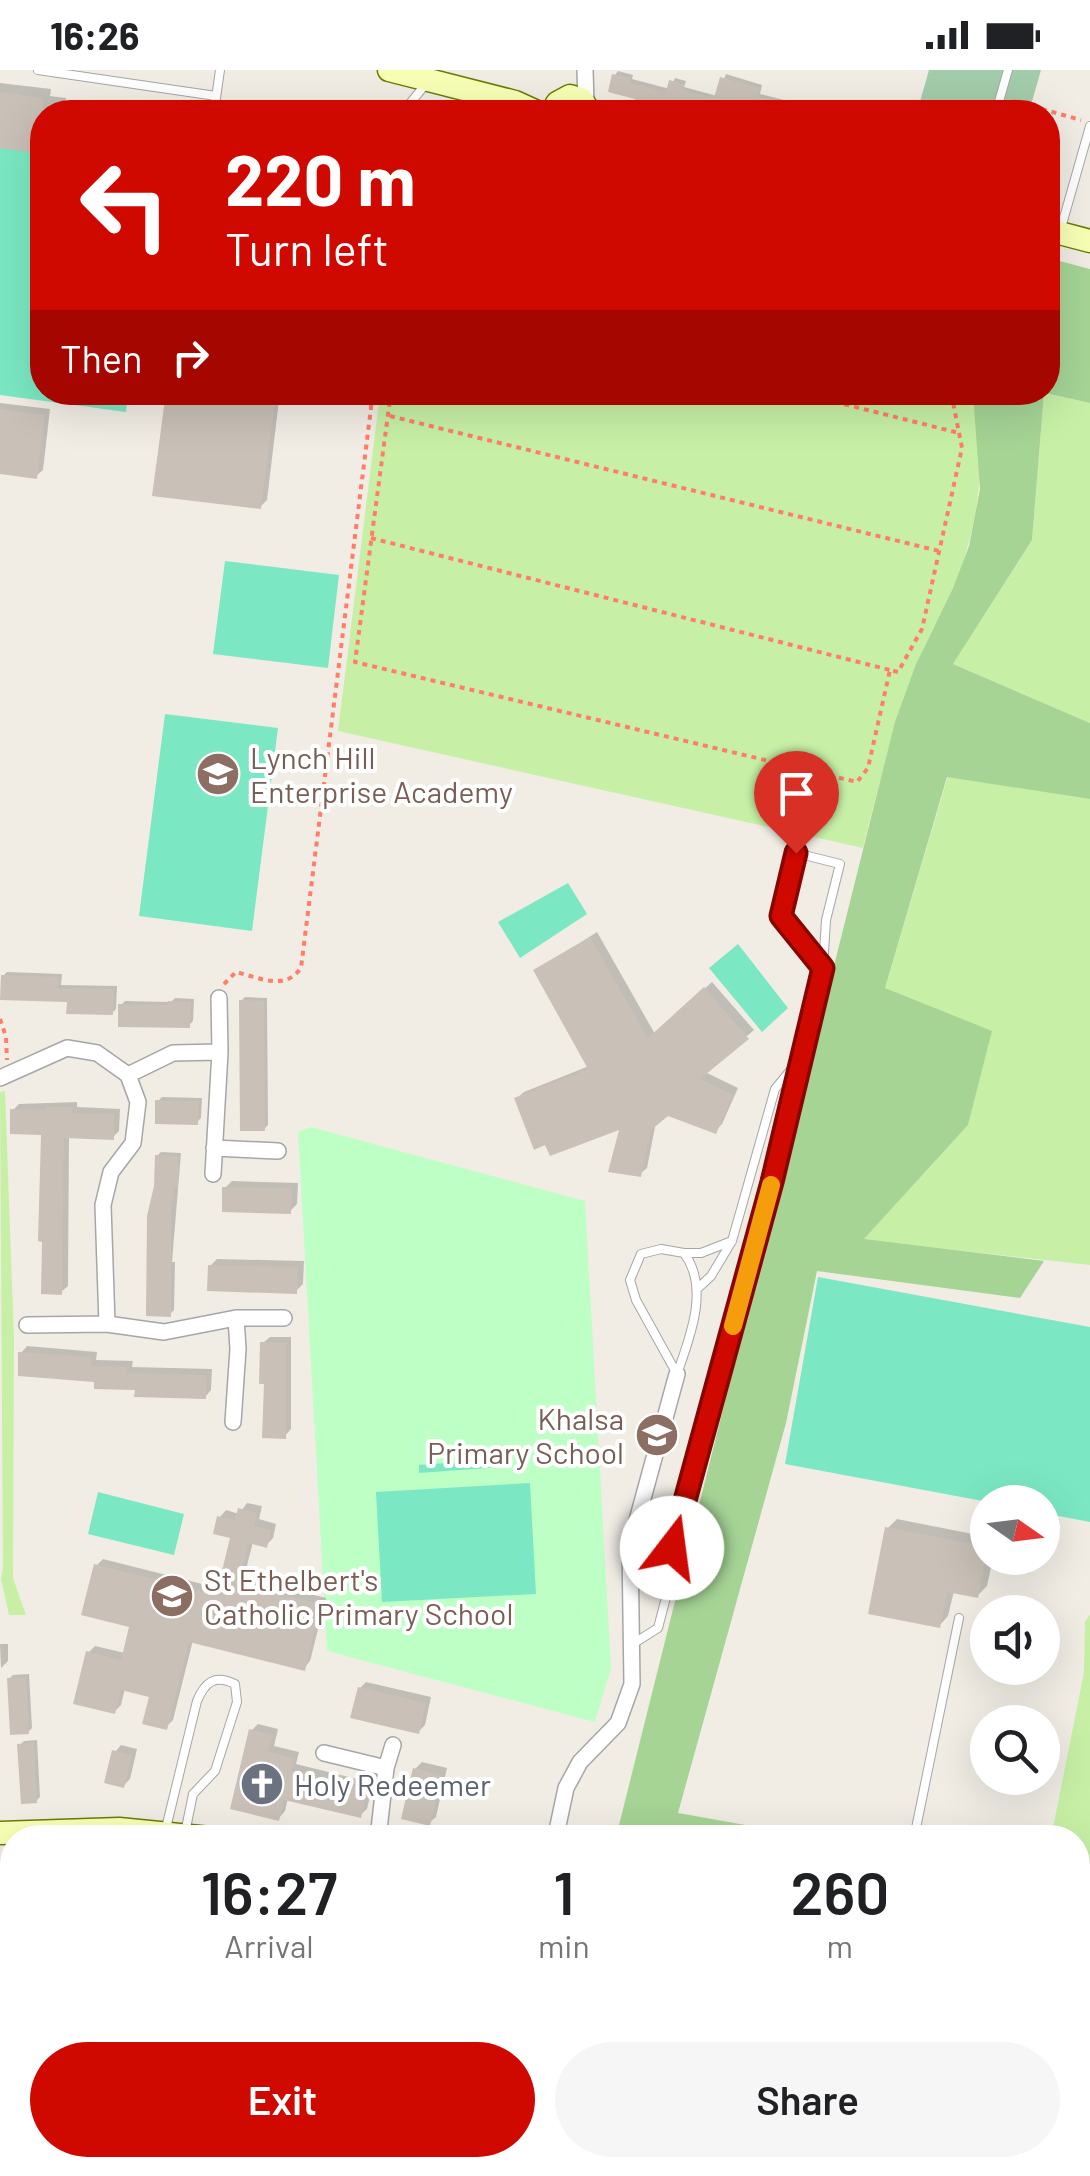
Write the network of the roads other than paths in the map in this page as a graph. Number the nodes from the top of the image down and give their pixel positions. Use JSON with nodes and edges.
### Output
{"nodes":[{"id":1,"x":38,"y":70,"type":"edge"},
{"id":2,"x":220,"y":70,"type":"edge"},
{"id":3,"x":389,"y":70,"type":"edge"},
{"id":4,"x":584,"y":70,"type":"edge"},
{"id":5,"x":1008,"y":70,"type":"edge"},
{"id":6,"x":428,"y":80,"type":"junction"},
{"id":7,"x":216,"y":96,"type":"junction"},
{"id":8,"x":216,"y":100,"type":"edge"},
{"id":9,"x":412,"y":100,"type":"edge"},
{"id":10,"x":507,"y":100,"type":"edge"},
{"id":11,"x":574,"y":100,"type":"edge"},
{"id":12,"x":999,"y":100,"type":"edge"},
{"id":13,"x":1090,"y":124,"type":"edge"},
{"id":14,"x":1088,"y":142,"type":"edge"},
{"id":15,"x":1060,"y":215,"type":"edge"},
{"id":16,"x":1060,"y":233,"type":"edge"},
{"id":17,"x":1090,"y":241,"type":"edge"},
{"id":18,"x":823,"y":968,"type":"junction"},
{"id":19,"x":219,"y":998,"type":"road end"},
{"id":20,"x":220,"y":1052,"type":"junction"},
{"id":21,"x":802,"y":1057,"type":"junction"},
{"id":22,"x":128,"y":1075,"type":"junction"},
{"id":23,"x":4,"y":1076,"type":"edge"},
{"id":24,"x":214,"y":1148,"type":"junction"},
{"id":25,"x":278,"y":1151,"type":"dead end"},
{"id":26,"x":213,"y":1174,"type":"dead end"},
{"id":27,"x":732,"y":1241,"type":"junction"},
{"id":28,"x":684,"y":1253,"type":"junction"},
{"id":29,"x":697,"y":1289,"type":"junction"},
{"id":30,"x":236,"y":1318,"type":"junction"},
{"id":31,"x":284,"y":1318,"type":"dead end"},
{"id":32,"x":27,"y":1324,"type":"dead end"},
{"id":33,"x":107,"y":1324,"type":"junction"},
{"id":34,"x":677,"y":1374,"type":"junction"},
{"id":35,"x":233,"y":1422,"type":"dead end"},
{"id":36,"x":960,"y":1618,"type":"dead end"},
{"id":37,"x":631,"y":1644,"type":"junction"},
{"id":38,"x":394,"y":1745,"type":"dead end"},
{"id":39,"x":324,"y":1753,"type":"dead end"},
{"id":40,"x":386,"y":1768,"type":"junction"},
{"id":41,"x":176,"y":1825,"type":"edge"},
{"id":42,"x":179,"y":1825,"type":"edge"},
{"id":43,"x":379,"y":1825,"type":"edge"},
{"id":44,"x":558,"y":1825,"type":"edge"},
{"id":45,"x":917,"y":1825,"type":"edge"}],
"edges":[{"from":1,"to":7,"type":"lane"},
{"from":2,"to":7,"type":"lane"},
{"from":3,"to":6,"type":"street"},
{"from":4,"to":11,"type":"street"},
{"from":5,"to":12,"type":"lane"},
{"from":6,"to":9,"type":"lane"},
{"from":6,"to":10,"type":"street"},
{"from":7,"to":8,"type":"lane"},
{"from":13,"to":14,"type":"lane"},
{"from":14,"to":15,"type":"lane"},
{"from":16,"to":17,"type":"street"},
{"from":18,"to":18,"type":"lane"},
{"from":18,"to":21,"type":"lane"},
{"from":19,"to":20,"type":"street"},
{"from":20,"to":22,"type":"street"},
{"from":20,"to":24,"type":"street"},
{"from":21,"to":27,"type":"lane"},
{"from":21,"to":37,"type":"lane"},
{"from":22,"to":23,"type":"street"},
{"from":22,"to":33,"type":"street"},
{"from":24,"to":25,"type":"street"},
{"from":24,"to":26,"type":"street"},
{"from":27,"to":28,"type":"lane"},
{"from":27,"to":29,"type":"lane"},
{"from":28,"to":29,"type":"lane"},
{"from":28,"to":34,"type":"lane"},
{"from":29,"to":34,"type":"lane"},
{"from":30,"to":31,"type":"street"},
{"from":30,"to":33,"type":"street"},
{"from":30,"to":35,"type":"street"},
{"from":32,"to":33,"type":"street"},
{"from":34,"to":37,"type":"street"},
{"from":36,"to":45,"type":"lane"},
{"from":37,"to":44,"type":"street"},
{"from":38,"to":40,"type":"street"},
{"from":39,"to":40,"type":"street"},
{"from":40,"to":43,"type":"street"},
{"from":41,"to":42,"type":"lane"}]}
